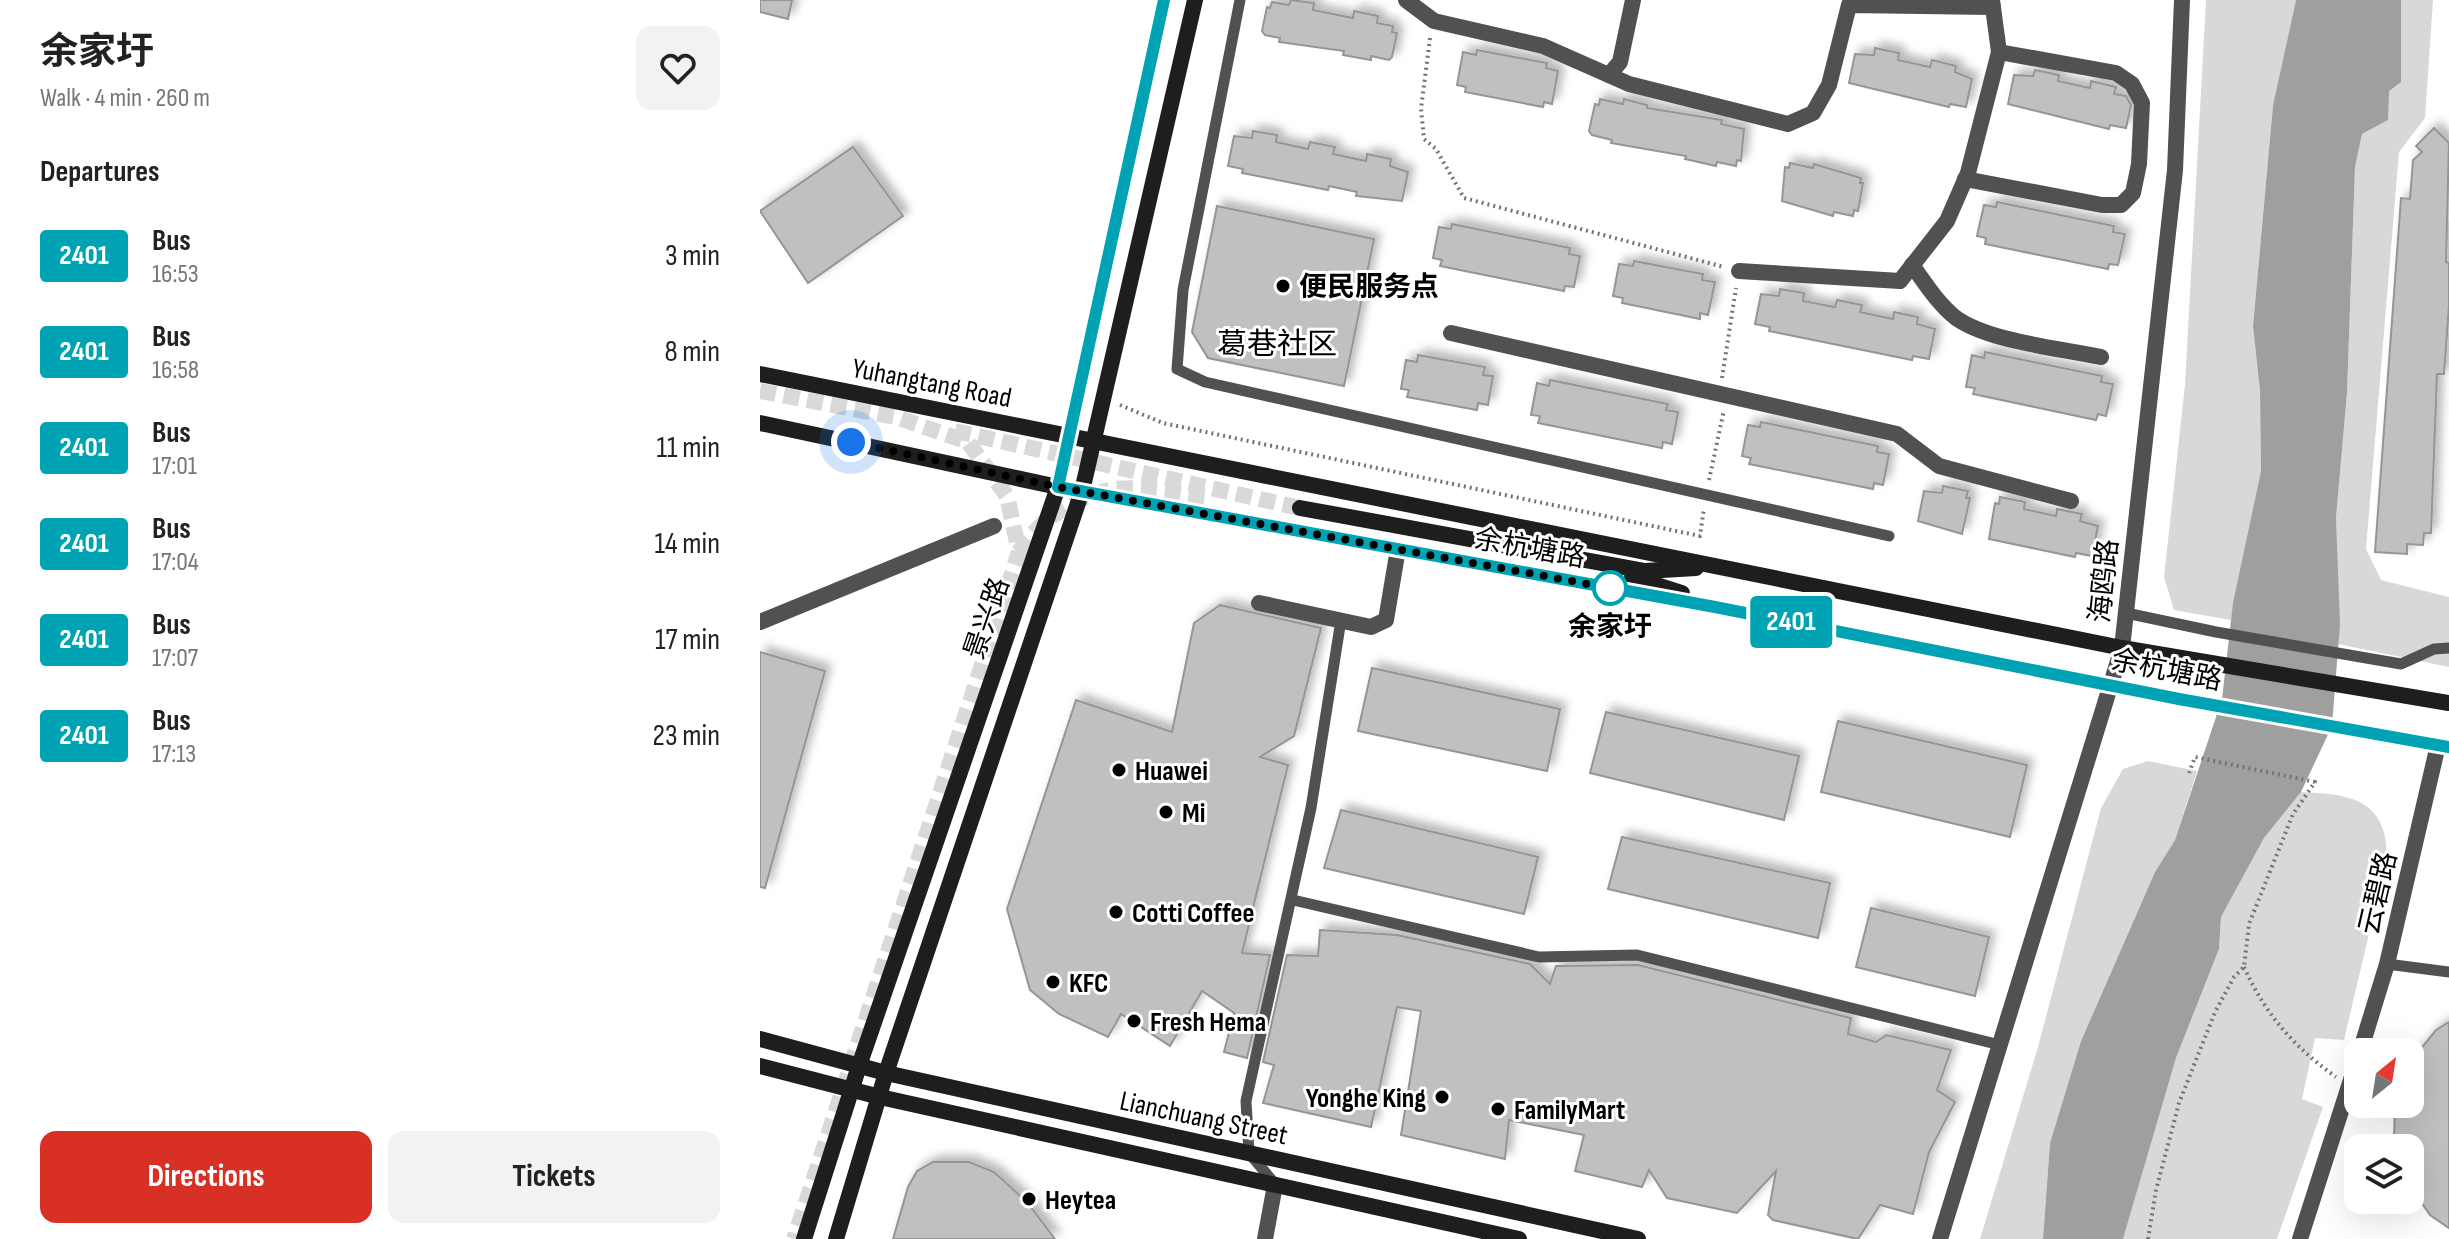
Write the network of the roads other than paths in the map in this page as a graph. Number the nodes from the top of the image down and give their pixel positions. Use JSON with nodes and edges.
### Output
{"nodes":[{"id":1,"x":1164,"y":0,"type":"edge"},
{"id":2,"x":1195,"y":0,"type":"edge"},
{"id":3,"x":1240,"y":0,"type":"edge"},
{"id":4,"x":1406,"y":0,"type":"edge"},
{"id":5,"x":1633,"y":0,"type":"edge"},
{"id":6,"x":2182,"y":0,"type":"edge"},
{"id":7,"x":1844,"y":2,"type":"edge"},
{"id":8,"x":1992,"y":3,"type":"edge"},
{"id":9,"x":1999,"y":52,"type":"junction"},
{"id":10,"x":1609,"y":75,"type":"junction"},
{"id":11,"x":1965,"y":179,"type":"junction"},
{"id":12,"x":1912,"y":265,"type":"junction"},
{"id":13,"x":1739,"y":271,"type":"dead end"},
{"id":14,"x":1451,"y":333,"type":"dead end"},
{"id":15,"x":2101,"y":357,"type":"dead end"},
{"id":16,"x":760,"y":374,"type":"edge"},
{"id":17,"x":760,"y":423,"type":"edge"},
{"id":18,"x":1072,"y":437,"type":"junction"},
{"id":19,"x":1094,"y":441,"type":"junction"},
{"id":20,"x":1058,"y":487,"type":"junction"},
{"id":21,"x":1082,"y":491,"type":"junction"},
{"id":22,"x":2071,"y":501,"type":"dead end"},
{"id":23,"x":994,"y":526,"type":"dead end"},
{"id":24,"x":1889,"y":536,"type":"dead end"},
{"id":25,"x":1398,"y":549,"type":"junction"},
{"id":26,"x":1722,"y":567,"type":"junction"},
{"id":27,"x":1259,"y":603,"type":"dead end"},
{"id":28,"x":1715,"y":607,"type":"junction"},
{"id":29,"x":2126,"y":613,"type":"junction"},
{"id":30,"x":1341,"y":620,"type":"junction"},
{"id":31,"x":760,"y":622,"type":"edge"},
{"id":32,"x":2122,"y":648,"type":"junction"},
{"id":33,"x":2449,"y":648,"type":"edge"},
{"id":34,"x":2112,"y":685,"type":"junction"},
{"id":35,"x":2449,"y":703,"type":"edge"},
{"id":36,"x":2443,"y":746,"type":"edge"},
{"id":37,"x":1293,"y":900,"type":"junction"},
{"id":38,"x":2387,"y":964,"type":"junction"},
{"id":39,"x":2449,"y":972,"type":"edge"},
{"id":40,"x":2364,"y":1038,"type":"edge"},
{"id":41,"x":760,"y":1039,"type":"edge"},
{"id":42,"x":2000,"y":1045,"type":"junction"},
{"id":43,"x":760,"y":1066,"type":"edge"},
{"id":44,"x":859,"y":1066,"type":"junction"},
{"id":45,"x":886,"y":1073,"type":"junction"},
{"id":46,"x":851,"y":1090,"type":"junction"},
{"id":47,"x":880,"y":1097,"type":"junction"},
{"id":48,"x":2344,"y":1103,"type":"edge"},
{"id":49,"x":1249,"y":1153,"type":"junction"},
{"id":50,"x":1275,"y":1185,"type":"junction"},
{"id":51,"x":804,"y":1239,"type":"edge"},
{"id":52,"x":836,"y":1239,"type":"edge"},
{"id":53,"x":1265,"y":1239,"type":"edge"},
{"id":54,"x":1519,"y":1239,"type":"edge"},
{"id":55,"x":1638,"y":1239,"type":"edge"},
{"id":56,"x":1940,"y":1239,"type":"edge"},
{"id":57,"x":2300,"y":1239,"type":"edge"}],
"edges":[{"from":1,"to":18,"type":"street","name":"景兴路"},
{"from":2,"to":19,"type":"street","name":"景兴路"},
{"from":3,"to":24,"type":"lane"},
{"from":4,"to":10,"type":"street"},
{"from":5,"to":10,"type":"street"},
{"from":6,"to":29,"type":"street","name":"海鸥路"},
{"from":7,"to":8,"type":"street"},
{"from":7,"to":10,"type":"street"},
{"from":8,"to":9,"type":"street"},
{"from":9,"to":11,"type":"street"},
{"from":9,"to":11,"type":"street"},
{"from":11,"to":12,"type":"street"},
{"from":12,"to":13,"type":"street"},
{"from":12,"to":15,"type":"street"},
{"from":14,"to":22,"type":"street"},
{"from":16,"to":18,"type":"street","name":"Yuhangtang Road"},
{"from":17,"to":20,"type":"street","name":"余杭塘路"},
{"from":18,"to":19,"type":"street","name":"Yuhangtang Road"},
{"from":18,"to":20,"type":"street","name":"景兴路"},
{"from":19,"to":21,"type":"street","name":"景兴路"},
{"from":19,"to":26,"type":"street","name":"余杭塘路"},
{"from":20,"to":21,"type":"street","name":"余杭塘路"},
{"from":20,"to":44,"type":"street","name":"景兴路"},
{"from":21,"to":25,"type":"street","name":"余杭塘路"},
{"from":21,"to":45,"type":"street","name":"景兴路"},
{"from":23,"to":31,"type":"street"},
{"from":25,"to":28,"type":"street","name":"余杭塘路"},
{"from":25,"to":30,"type":"street"},
{"from":26,"to":28,"type":"street"},
{"from":26,"to":32,"type":"street","name":"余杭塘路"},
{"from":27,"to":30,"type":"street"},
{"from":28,"to":34,"type":"street","name":"余杭塘路"},
{"from":29,"to":32,"type":"street","name":"海鸥路"},
{"from":29,"to":33,"type":"lane"},
{"from":30,"to":37,"type":"lane"},
{"from":32,"to":34,"type":"street","name":"海鸥路"},
{"from":32,"to":35,"type":"street","name":"余杭塘路"},
{"from":34,"to":36,"type":"street","name":"余杭塘路"},
{"from":34,"to":42,"type":"street","name":"海鸥路"},
{"from":36,"to":38,"type":"street","name":"云碧路"},
{"from":37,"to":42,"type":"lane"},
{"from":37,"to":49,"type":"lane"},
{"from":38,"to":39,"type":"lane"},
{"from":38,"to":40,"type":"street","name":"云碧路"},
{"from":41,"to":44,"type":"street","name":"Lianchuang Street"},
{"from":42,"to":56,"type":"street","name":"海鸥路"},
{"from":43,"to":46,"type":"street","name":"Lianchuang Street"},
{"from":44,"to":45,"type":"street","name":"Lianchuang Street"},
{"from":44,"to":46,"type":"street","name":"景兴路"},
{"from":45,"to":47,"type":"street","name":"景兴路"},
{"from":45,"to":49,"type":"street","name":"Lianchuang Street"},
{"from":46,"to":47,"type":"street","name":"Lianchuang Street"},
{"from":46,"to":51,"type":"street","name":"景兴路"},
{"from":47,"to":50,"type":"street","name":"Lianchuang Street"},
{"from":47,"to":52,"type":"street","name":"景兴路"},
{"from":48,"to":57,"type":"street"},
{"from":49,"to":50,"type":"lane"},
{"from":49,"to":55,"type":"street","name":"Lianchuang Street"},
{"from":50,"to":53,"type":"street"},
{"from":50,"to":54,"type":"street","name":"Lianchuang Street"}]}
